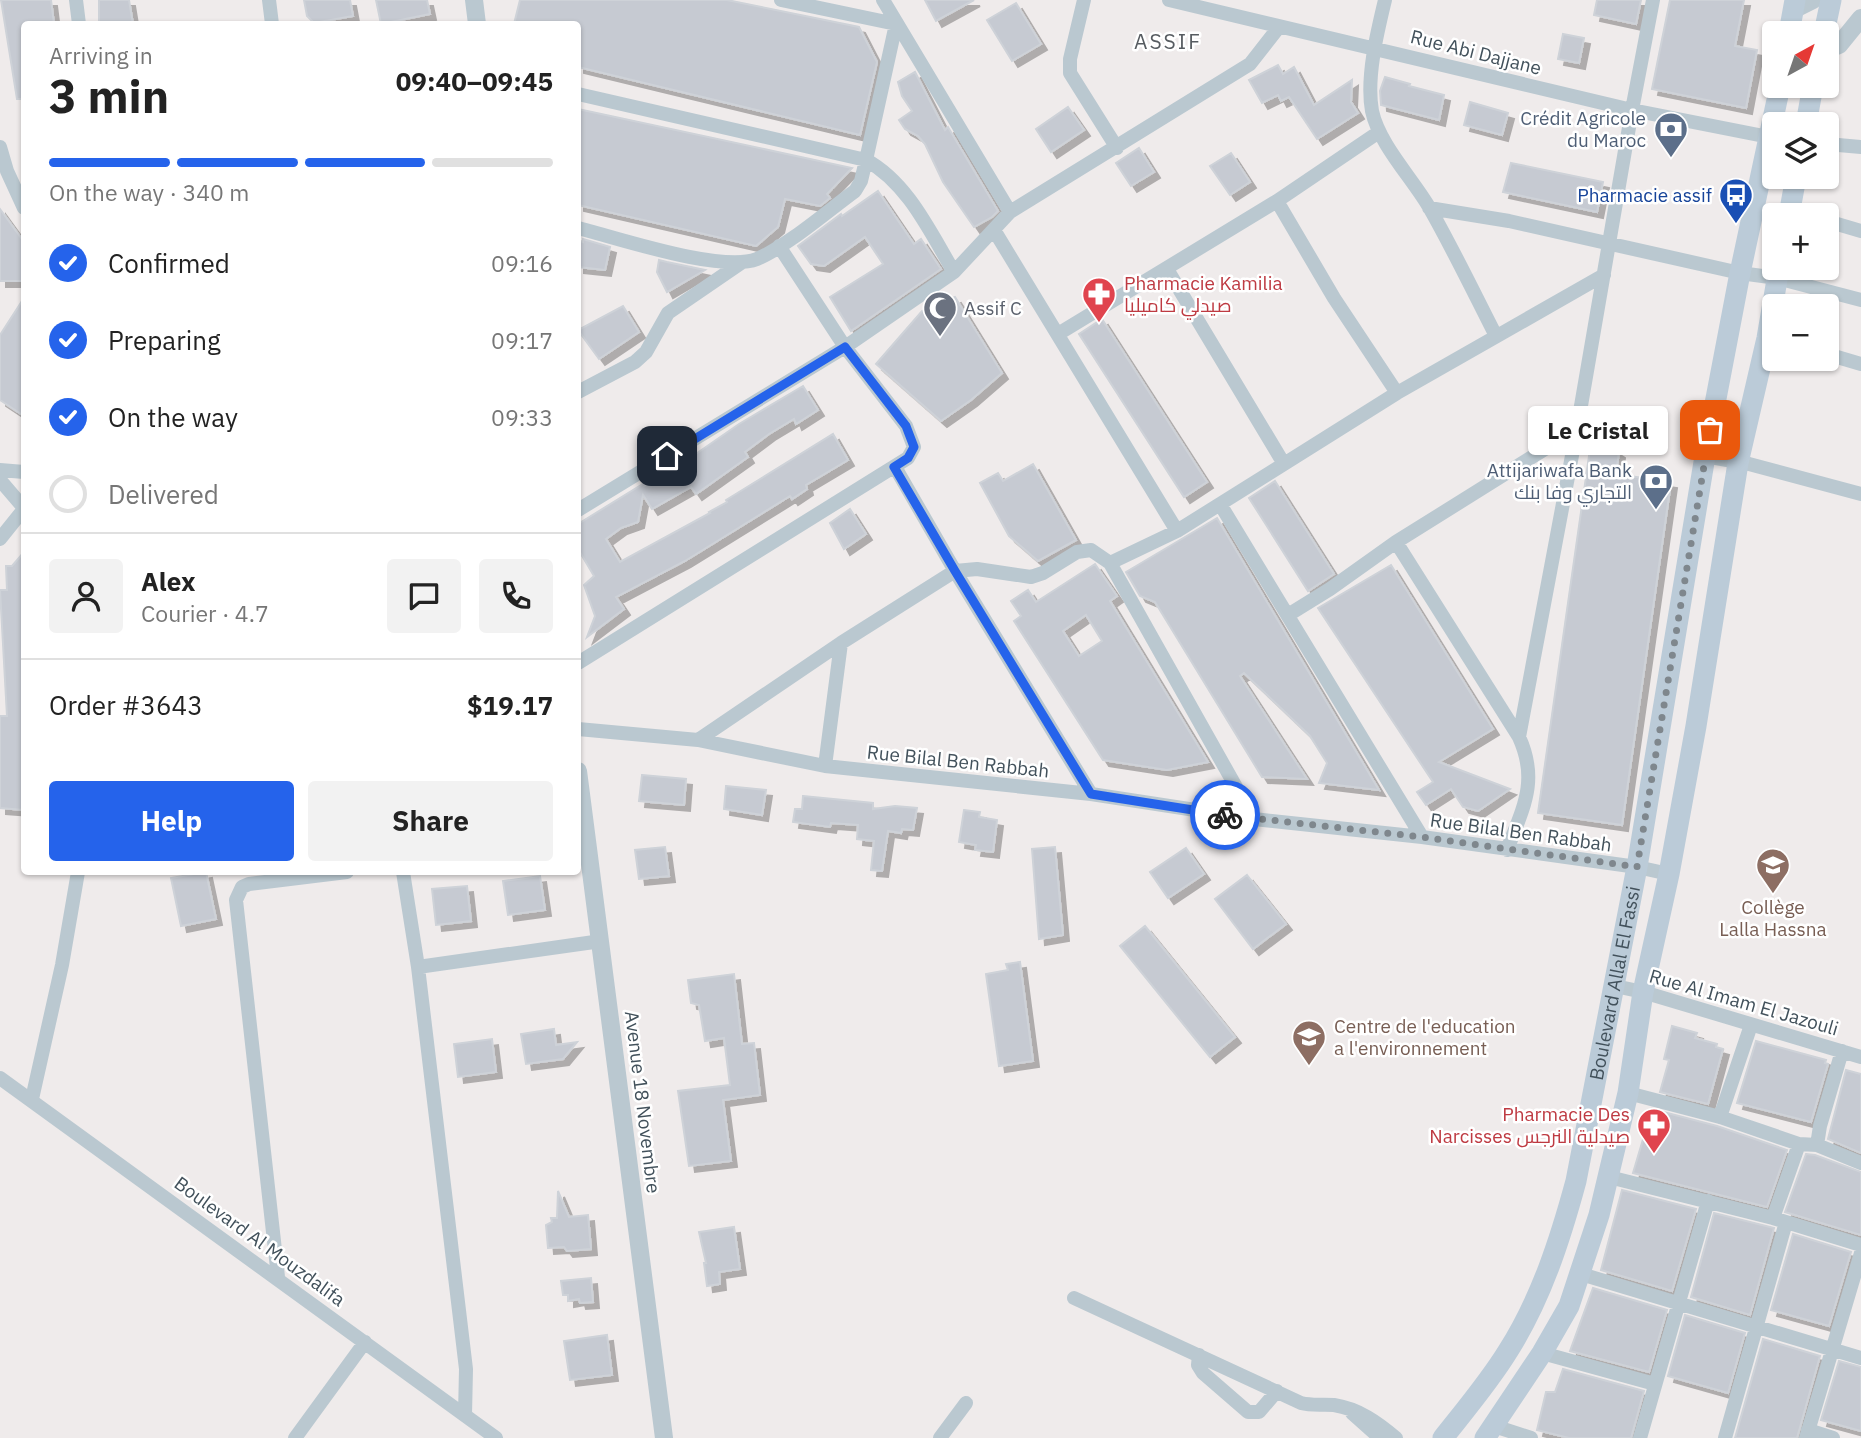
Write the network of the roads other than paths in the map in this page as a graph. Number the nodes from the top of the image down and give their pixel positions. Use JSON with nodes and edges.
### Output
{"nodes":[{"id":1,"x":76,"y":0,"type":"edge"},
{"id":2,"x":269,"y":0,"type":"edge"},
{"id":3,"x":474,"y":0,"type":"edge"},
{"id":4,"x":780,"y":0,"type":"edge"},
{"id":5,"x":883,"y":0,"type":"edge"},
{"id":6,"x":1084,"y":0,"type":"edge"},
{"id":7,"x":1169,"y":0,"type":"edge"},
{"id":8,"x":1385,"y":0,"type":"edge"},
{"id":9,"x":1653,"y":0,"type":"edge"},
{"id":10,"x":1813,"y":0,"type":"edge"},
{"id":11,"x":1831,"y":0,"type":"edge"},
{"id":12,"x":1794,"y":5,"type":"edge"},
{"id":13,"x":1215,"y":6,"type":"edge"},
{"id":14,"x":1861,"y":18,"type":"edge"},
{"id":15,"x":79,"y":21,"type":"edge"},
{"id":16,"x":272,"y":21,"type":"edge"},
{"id":17,"x":477,"y":21,"type":"edge"},
{"id":18,"x":1827,"y":21,"type":"edge"},
{"id":19,"x":896,"y":24,"type":"junction"},
{"id":20,"x":1279,"y":27,"type":"junction"},
{"id":21,"x":1839,"y":46,"type":"edge"},
{"id":22,"x":1374,"y":47,"type":"junction"},
{"id":23,"x":581,"y":95,"type":"edge"},
{"id":24,"x":1632,"y":110,"type":"junction"},
{"id":25,"x":1379,"y":132,"type":"junction"},
{"id":26,"x":1762,"y":136,"type":"edge"},
{"id":27,"x":1839,"y":145,"type":"edge"},
{"id":28,"x":0,"y":147,"type":"edge"},
{"id":29,"x":1861,"y":147,"type":"edge"},
{"id":30,"x":1117,"y":148,"type":"junction"},
{"id":31,"x":866,"y":160,"type":"junction"},
{"id":32,"x":1762,"y":180,"type":"edge"},
{"id":33,"x":1277,"y":201,"type":"junction"},
{"id":34,"x":21,"y":202,"type":"edge"},
{"id":35,"x":1429,"y":208,"type":"junction"},
{"id":36,"x":1010,"y":212,"type":"junction"},
{"id":37,"x":1839,"y":225,"type":"edge"},
{"id":38,"x":581,"y":229,"type":"edge"},
{"id":39,"x":994,"y":230,"type":"junction"},
{"id":40,"x":1861,"y":231,"type":"edge"},
{"id":41,"x":1609,"y":243,"type":"junction"},
{"id":42,"x":779,"y":246,"type":"junction"},
{"id":43,"x":741,"y":263,"type":"junction"},
{"id":44,"x":1167,"y":270,"type":"junction"},
{"id":45,"x":954,"y":272,"type":"junction"},
{"id":46,"x":1740,"y":273,"type":"junction"},
{"id":47,"x":1762,"y":273,"type":"edge"},
{"id":48,"x":1604,"y":275,"type":"junction"},
{"id":49,"x":1800,"y":280,"type":"edge"},
{"id":50,"x":1861,"y":300,"type":"edge"},
{"id":51,"x":1058,"y":334,"type":"junction"},
{"id":52,"x":1496,"y":335,"type":"junction"},
{"id":53,"x":845,"y":347,"type":"junction"},
{"id":54,"x":1839,"y":358,"type":"edge"},
{"id":55,"x":1861,"y":364,"type":"edge"},
{"id":56,"x":1762,"y":371,"type":"edge"},
{"id":57,"x":581,"y":390,"type":"edge"},
{"id":58,"x":1397,"y":393,"type":"junction"},
{"id":59,"x":1577,"y":429,"type":"junction"},
{"id":60,"x":1705,"y":456,"type":"junction"},
{"id":61,"x":1738,"y":463,"type":"junction"},
{"id":62,"x":1284,"y":464,"type":"junction"},
{"id":63,"x":894,"y":467,"type":"junction"},
{"id":64,"x":0,"y":470,"type":"edge"},
{"id":65,"x":21,"y":472,"type":"edge"},
{"id":66,"x":0,"y":480,"type":"edge"},
{"id":67,"x":1861,"y":494,"type":"edge"},
{"id":68,"x":21,"y":504,"type":"edge"},
{"id":69,"x":1220,"y":504,"type":"junction"},
{"id":70,"x":581,"y":508,"type":"edge"},
{"id":71,"x":21,"y":512,"type":"edge"},
{"id":72,"x":1177,"y":531,"type":"junction"},
{"id":73,"x":0,"y":539,"type":"edge"},
{"id":74,"x":1396,"y":542,"type":"junction"},
{"id":75,"x":1110,"y":563,"type":"junction"},
{"id":76,"x":955,"y":571,"type":"junction"},
{"id":77,"x":1288,"y":615,"type":"junction"},
{"id":78,"x":841,"y":643,"type":"junction"},
{"id":79,"x":581,"y":661,"type":"edge"},
{"id":80,"x":581,"y":729,"type":"edge"},
{"id":81,"x":1519,"y":737,"type":"junction"},
{"id":82,"x":698,"y":740,"type":"junction"},
{"id":83,"x":825,"y":766,"type":"junction"},
{"id":84,"x":581,"y":793,"type":"edge"},
{"id":85,"x":1091,"y":794,"type":"junction"},
{"id":86,"x":1254,"y":819,"type":"junction"},
{"id":87,"x":1422,"y":837,"type":"junction"},
{"id":88,"x":1507,"y":850,"type":"junction"},
{"id":89,"x":1637,"y":867,"type":"junction"},
{"id":90,"x":1669,"y":874,"type":"junction"},
{"id":91,"x":77,"y":875,"type":"edge"},
{"id":92,"x":296,"y":875,"type":"edge"},
{"id":93,"x":403,"y":875,"type":"edge"},
{"id":94,"x":601,"y":941,"type":"junction"},
{"id":95,"x":418,"y":967,"type":"junction"},
{"id":96,"x":1615,"y":986,"type":"junction"},
{"id":97,"x":1643,"y":992,"type":"junction"},
{"id":98,"x":1751,"y":1025,"type":"junction"},
{"id":99,"x":1842,"y":1051,"type":"junction"},
{"id":100,"x":1861,"y":1057,"type":"edge"},
{"id":101,"x":0,"y":1078,"type":"edge"},
{"id":102,"x":1628,"y":1093,"type":"junction"},
{"id":103,"x":32,"y":1099,"type":"junction"},
{"id":104,"x":1720,"y":1117,"type":"junction"},
{"id":105,"x":1799,"y":1144,"type":"junction"},
{"id":106,"x":1817,"y":1145,"type":"junction"},
{"id":107,"x":1861,"y":1163,"type":"edge"},
{"id":108,"x":1609,"y":1177,"type":"junction"},
{"id":109,"x":1708,"y":1201,"type":"junction"},
{"id":110,"x":1779,"y":1220,"type":"junction"},
{"id":111,"x":1861,"y":1245,"type":"edge"},
{"id":112,"x":1861,"y":1254,"type":"edge"},
{"id":113,"x":1581,"y":1274,"type":"junction"},
{"id":114,"x":278,"y":1277,"type":"junction"},
{"id":115,"x":1074,"y":1298,"type":"dead end"},
{"id":116,"x":1678,"y":1305,"type":"junction"},
{"id":117,"x":1757,"y":1328,"type":"junction"},
{"id":118,"x":365,"y":1342,"type":"junction"},
{"id":119,"x":1833,"y":1350,"type":"junction"},
{"id":120,"x":1542,"y":1353,"type":"junction"},
{"id":121,"x":1199,"y":1355,"type":"junction"},
{"id":122,"x":1861,"y":1358,"type":"edge"},
{"id":123,"x":1655,"y":1384,"type":"junction"},
{"id":124,"x":1276,"y":1391,"type":"junction"},
{"id":125,"x":966,"y":1403,"type":"dead end"},
{"id":126,"x":1349,"y":1409,"type":"junction"},
{"id":127,"x":465,"y":1415,"type":"junction"},
{"id":128,"x":1489,"y":1432,"type":"edge"},
{"id":129,"x":1807,"y":1434,"type":"edge"},
{"id":130,"x":295,"y":1438,"type":"edge"},
{"id":131,"x":496,"y":1438,"type":"edge"},
{"id":132,"x":664,"y":1438,"type":"edge"},
{"id":133,"x":940,"y":1438,"type":"edge"},
{"id":134,"x":1380,"y":1438,"type":"edge"},
{"id":135,"x":1396,"y":1438,"type":"edge"},
{"id":136,"x":1443,"y":1438,"type":"edge"},
{"id":137,"x":1531,"y":1438,"type":"edge"},
{"id":138,"x":1640,"y":1438,"type":"edge"},
{"id":139,"x":1725,"y":1438,"type":"edge"},
{"id":140,"x":1833,"y":1438,"type":"edge"}],
"edges":[{"from":1,"to":15,"type":"street"},
{"from":2,"to":16,"type":"street"},
{"from":3,"to":17,"type":"street"},
{"from":4,"to":19,"type":"street"},
{"from":5,"to":19,"type":"street"},
{"from":6,"to":30,"type":"street"},
{"from":7,"to":13,"type":"street","name":"Rue Abi Dajjane"},
{"from":8,"to":22,"type":"street"},
{"from":9,"to":24,"type":"street"},
{"from":10,"to":12,"type":"street"},
{"from":11,"to":18,"type":"main road"},
{"from":13,"to":20,"type":"street","name":"Rue Abi Dajjane"},
{"from":14,"to":21,"type":"street"},
{"from":19,"to":31,"type":"street"},
{"from":19,"to":36,"type":"street"},
{"from":20,"to":22,"type":"street","name":"Rue Abi Dajjane"},
{"from":20,"to":30,"type":"street"},
{"from":22,"to":24,"type":"street","name":"Rue Abi Dajjane"},
{"from":22,"to":25,"type":"street"},
{"from":23,"to":31,"type":"street"},
{"from":24,"to":26,"type":"street","name":"Rue Abi Dajjane"},
{"from":24,"to":41,"type":"street"},
{"from":25,"to":33,"type":"street"},
{"from":25,"to":35,"type":"street"},
{"from":27,"to":29,"type":"street"},
{"from":28,"to":34,"type":"street"},
{"from":30,"to":36,"type":"street"},
{"from":31,"to":42,"type":"street"},
{"from":31,"to":45,"type":"street"},
{"from":32,"to":46,"type":"main road","name":"Boulevard Allal El Fassi"},
{"from":33,"to":44,"type":"street"},
{"from":33,"to":58,"type":"street"},
{"from":35,"to":41,"type":"street"},
{"from":35,"to":52,"type":"street"},
{"from":36,"to":39,"type":"street"},
{"from":37,"to":40,"type":"street"},
{"from":38,"to":43,"type":"street"},
{"from":39,"to":45,"type":"street"},
{"from":39,"to":51,"type":"street"},
{"from":41,"to":46,"type":"street"},
{"from":41,"to":48,"type":"street"},
{"from":42,"to":43,"type":"street"},
{"from":42,"to":53,"type":"street"},
{"from":43,"to":57,"type":"street"},
{"from":44,"to":51,"type":"street"},
{"from":44,"to":62,"type":"street"},
{"from":45,"to":53,"type":"street"},
{"from":46,"to":47,"type":"street"},
{"from":46,"to":60,"type":"main road","name":"Boulevard Allal El Fassi"},
{"from":48,"to":52,"type":"street"},
{"from":48,"to":59,"type":"street"},
{"from":49,"to":50,"type":"street"},
{"from":51,"to":72,"type":"street"},
{"from":52,"to":58,"type":"street"},
{"from":53,"to":63,"type":"street"},
{"from":53,"to":70,"type":"street"},
{"from":54,"to":55,"type":"street"},
{"from":56,"to":61,"type":"main road","name":"Boulevard Allal El Fassi"},
{"from":58,"to":62,"type":"street"},
{"from":59,"to":74,"type":"street"},
{"from":59,"to":81,"type":"street"},
{"from":60,"to":61,"type":"street"},
{"from":60,"to":89,"type":"main road","name":"Boulevard Allal El Fassi"},
{"from":61,"to":67,"type":"street"},
{"from":61,"to":90,"type":"main road","name":"Boulevard Allal El Fassi"},
{"from":62,"to":69,"type":"street"},
{"from":63,"to":76,"type":"street"},
{"from":63,"to":79,"type":"street"},
{"from":64,"to":65,"type":"street"},
{"from":66,"to":68,"type":"street"},
{"from":69,"to":72,"type":"street"},
{"from":69,"to":77,"type":"street"},
{"from":71,"to":73,"type":"street"},
{"from":72,"to":75,"type":"street"},
{"from":74,"to":77,"type":"street"},
{"from":74,"to":81,"type":"street"},
{"from":75,"to":76,"type":"street"},
{"from":75,"to":86,"type":"street"},
{"from":76,"to":78,"type":"street"},
{"from":76,"to":85,"type":"street"},
{"from":77,"to":87,"type":"street"},
{"from":78,"to":82,"type":"street"},
{"from":78,"to":83,"type":"street"},
{"from":80,"to":82,"type":"street","name":"Rue Bilal Ben Rabbah"},
{"from":81,"to":88,"type":"street"},
{"from":82,"to":83,"type":"street","name":"Rue Bilal Ben Rabbah"},
{"from":83,"to":85,"type":"street","name":"Rue Bilal Ben Rabbah"},
{"from":84,"to":94,"type":"street","name":"Avenue 18 Novembre"},
{"from":85,"to":86,"type":"street","name":"Rue Bilal Ben Rabbah"},
{"from":86,"to":87,"type":"street","name":"Rue Bilal Ben Rabbah"},
{"from":87,"to":88,"type":"street","name":"Rue Bilal Ben Rabbah"},
{"from":88,"to":89,"type":"street","name":"Rue Bilal Ben Rabbah"},
{"from":89,"to":90,"type":"street","name":"Rue Bilal Ben Rabbah"},
{"from":89,"to":96,"type":"main road","name":"Boulevard Allal El Fassi"},
{"from":90,"to":97,"type":"main road","name":"Boulevard Allal El Fassi"},
{"from":91,"to":103,"type":"street"},
{"from":92,"to":114,"type":"street"},
{"from":93,"to":95,"type":"street"},
{"from":94,"to":95,"type":"street"},
{"from":94,"to":132,"type":"street","name":"Avenue 18 Novembre"},
{"from":95,"to":127,"type":"street"},
{"from":96,"to":97,"type":"street","name":"Rue Al Imam El Jazouli"},
{"from":96,"to":136,"type":"main road","name":"Boulevard Allal El Fassi"},
{"from":97,"to":98,"type":"street","name":"Rue Al Imam El Jazouli"},
{"from":97,"to":102,"type":"main road","name":"Boulevard Allal El Fassi"},
{"from":98,"to":99,"type":"street","name":"Rue Al Imam El Jazouli"},
{"from":98,"to":104,"type":"street"},
{"from":99,"to":100,"type":"street","name":"Rue Al Imam El Jazouli"},
{"from":99,"to":106,"type":"street"},
{"from":101,"to":103,"type":"street","name":"Boulevard Al Mouzdalifa"},
{"from":102,"to":104,"type":"street"},
{"from":102,"to":108,"type":"main road","name":"Boulevard Allal El Fassi"},
{"from":103,"to":114,"type":"street","name":"Boulevard Al Mouzdalifa"},
{"from":104,"to":105,"type":"street"},
{"from":105,"to":106,"type":"street"},
{"from":105,"to":110,"type":"street"},
{"from":106,"to":107,"type":"street"},
{"from":108,"to":109,"type":"street"},
{"from":108,"to":113,"type":"main road","name":"Boulevard Allal El Fassi"},
{"from":109,"to":110,"type":"street"},
{"from":109,"to":116,"type":"street"},
{"from":110,"to":111,"type":"street"},
{"from":110,"to":117,"type":"street"},
{"from":112,"to":119,"type":"street"},
{"from":113,"to":116,"type":"street"},
{"from":113,"to":120,"type":"main road","name":"Boulevard Allal El Fassi"},
{"from":114,"to":118,"type":"street","name":"Boulevard Al Mouzdalifa"},
{"from":115,"to":121,"type":"street"},
{"from":116,"to":117,"type":"street"},
{"from":116,"to":123,"type":"street"},
{"from":117,"to":119,"type":"street"},
{"from":117,"to":139,"type":"street"},
{"from":118,"to":127,"type":"street","name":"Boulevard Al Mouzdalifa"},
{"from":118,"to":130,"type":"street"},
{"from":119,"to":122,"type":"street"},
{"from":119,"to":129,"type":"street"},
{"from":120,"to":123,"type":"street"},
{"from":120,"to":128,"type":"main road","name":"Boulevard Allal El Fassi"},
{"from":121,"to":124,"type":"street"},
{"from":121,"to":124,"type":"street"},
{"from":123,"to":138,"type":"street"},
{"from":124,"to":126,"type":"street"},
{"from":125,"to":133,"type":"street"},
{"from":126,"to":134,"type":"street"},
{"from":126,"to":135,"type":"street"},
{"from":127,"to":131,"type":"street","name":"Boulevard Al Mouzdalifa"},
{"from":128,"to":137,"type":"street"},
{"from":129,"to":140,"type":"street"}]}
